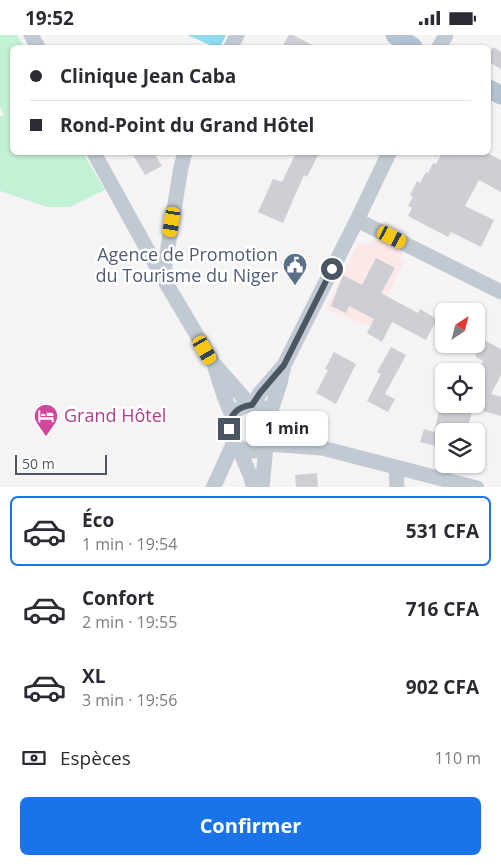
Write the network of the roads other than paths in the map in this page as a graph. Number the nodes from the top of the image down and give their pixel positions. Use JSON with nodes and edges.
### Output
{"nodes":[{"id":1,"x":395,"y":35,"type":"edge"},
{"id":2,"x":410,"y":45,"type":"edge"},
{"id":3,"x":95,"y":155,"type":"edge"},
{"id":4,"x":184,"y":155,"type":"edge"},
{"id":5,"x":388,"y":155,"type":"edge"},
{"id":6,"x":356,"y":220,"type":"junction"},
{"id":7,"x":163,"y":277,"type":"junction"},
{"id":8,"x":501,"y":292,"type":"edge"},
{"id":9,"x":214,"y":365,"type":"junction"},
{"id":10,"x":284,"y":365,"type":"junction"},
{"id":11,"x":251,"y":405,"type":"junction"},
{"id":12,"x":232,"y":415,"type":"junction"},
{"id":13,"x":271,"y":415,"type":"junction"},
{"id":14,"x":236,"y":444,"type":"junction"},
{"id":15,"x":267,"y":445,"type":"junction"},
{"id":16,"x":322,"y":448,"type":"junction"},
{"id":17,"x":396,"y":468,"type":"junction"},
{"id":18,"x":213,"y":487,"type":"edge"},
{"id":19,"x":254,"y":487,"type":"edge"},
{"id":20,"x":262,"y":487,"type":"edge"},
{"id":21,"x":397,"y":487,"type":"edge"},
{"id":22,"x":477,"y":487,"type":"edge"}],
"edges":[{"from":1,"to":2,"type":"main road"},
{"from":3,"to":7,"type":"street"},
{"from":4,"to":7,"type":"street"},
{"from":5,"to":6,"type":"street"},
{"from":6,"to":8,"type":"street"},
{"from":6,"to":10,"type":"street"},
{"from":7,"to":9,"type":"street"},
{"from":9,"to":11,"type":"street"},
{"from":9,"to":12,"type":"street"},
{"from":10,"to":11,"type":"street"},
{"from":10,"to":13,"type":"street"},
{"from":11,"to":12,"type":"street"},
{"from":11,"to":13,"type":"street"},
{"from":12,"to":14,"type":"street"},
{"from":13,"to":15,"type":"street"},
{"from":13,"to":16,"type":"street"},
{"from":14,"to":15,"type":"street"},
{"from":14,"to":18,"type":"street"},
{"from":14,"to":19,"type":"street"},
{"from":15,"to":16,"type":"street"},
{"from":15,"to":20,"type":"street"},
{"from":16,"to":17,"type":"street"},
{"from":17,"to":21,"type":"street"},
{"from":17,"to":22,"type":"street"}]}
